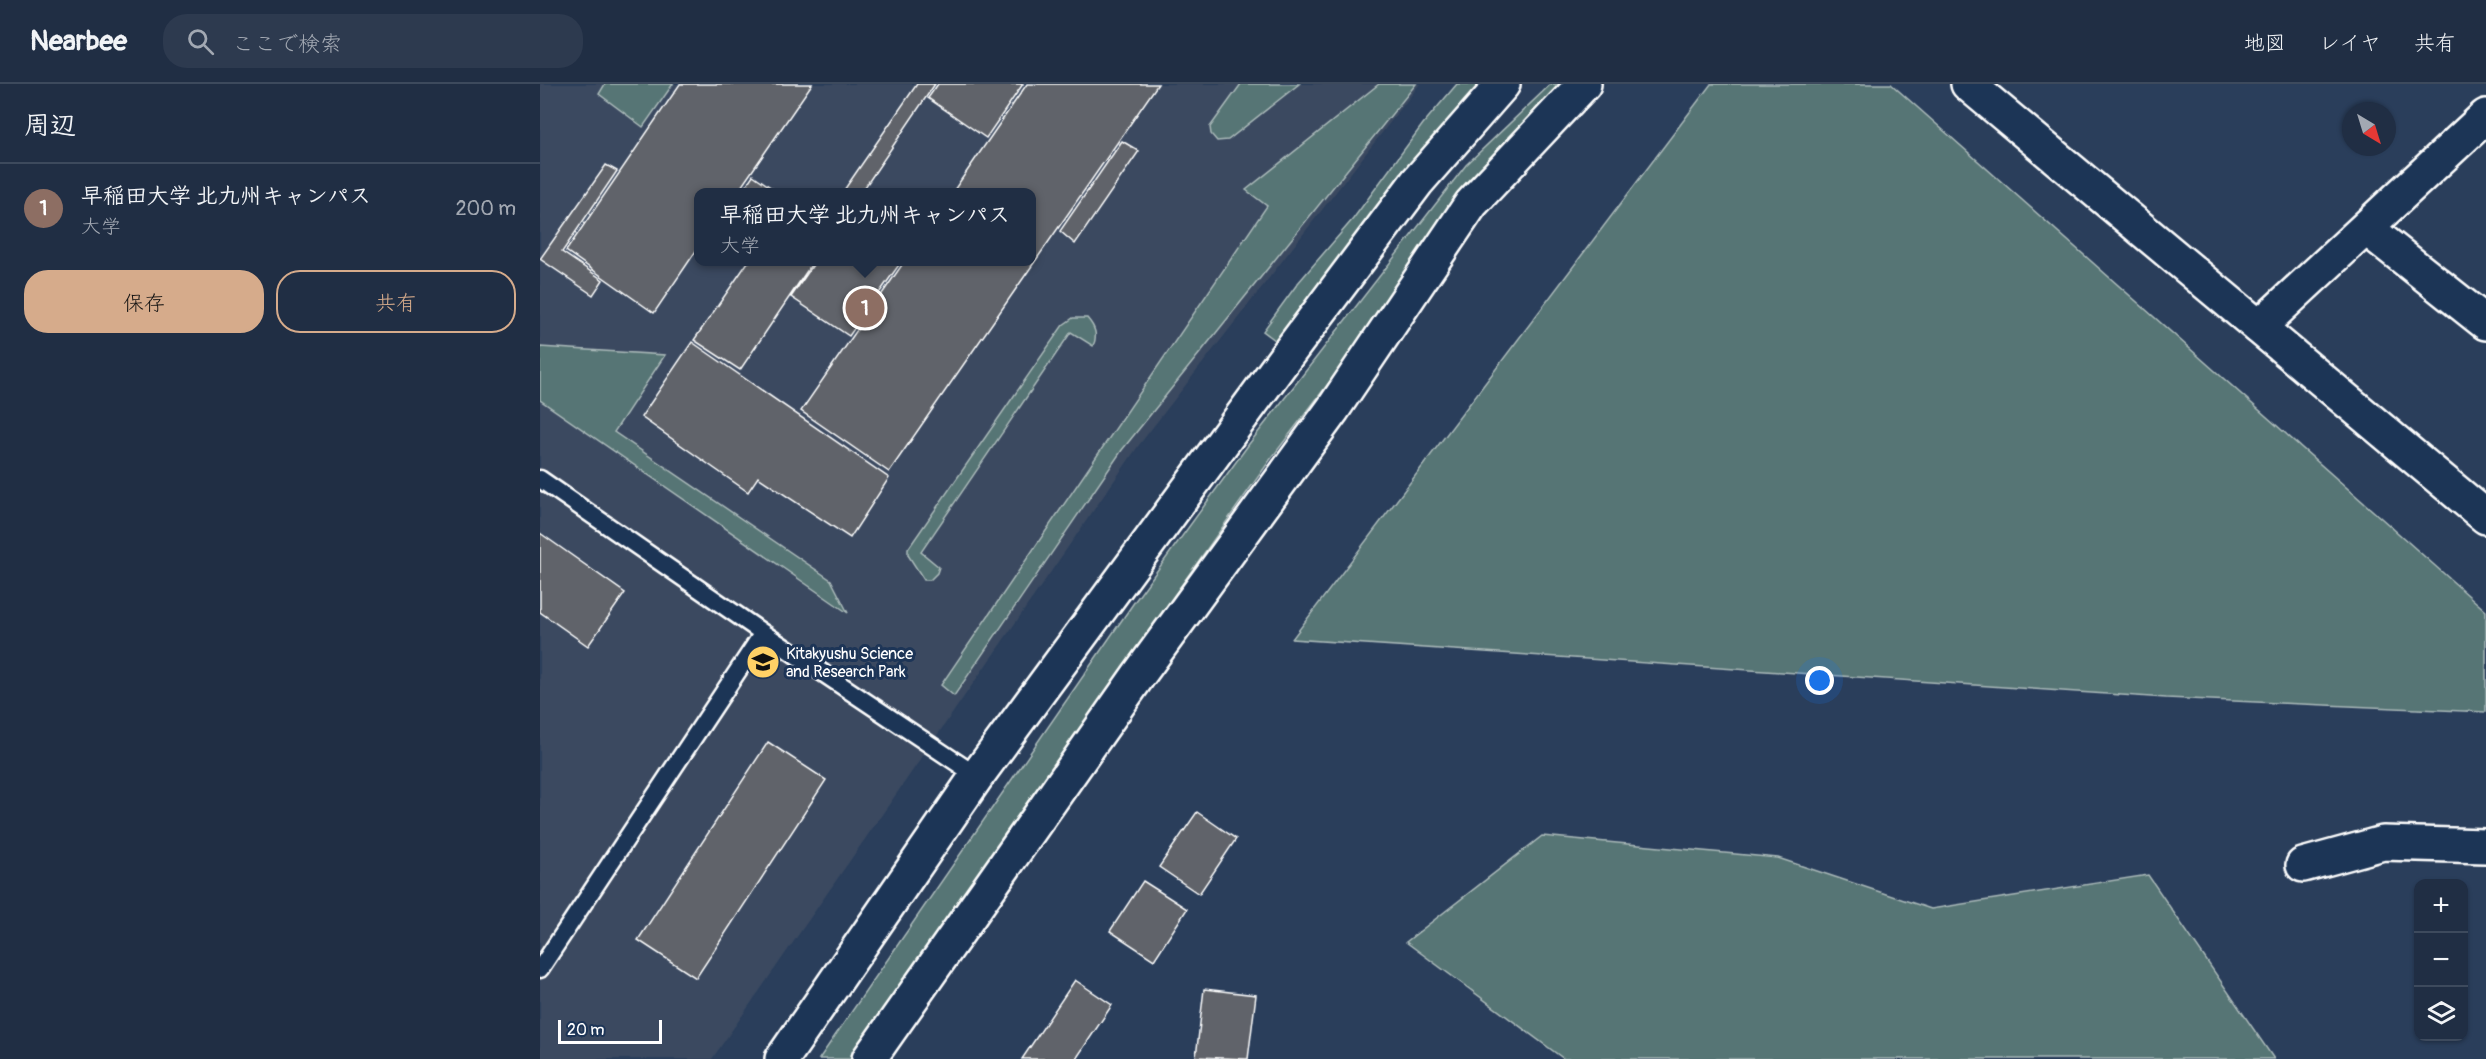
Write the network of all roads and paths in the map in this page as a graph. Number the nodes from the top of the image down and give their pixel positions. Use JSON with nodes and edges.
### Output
{"nodes":[{"id":1,"x":1503,"y":84,"type":"edge"},
{"id":2,"x":1584,"y":84,"type":"edge"},
{"id":3,"x":1968,"y":84,"type":"edge"},
{"id":4,"x":2486,"y":116,"type":"edge"},
{"id":5,"x":2366,"y":228,"type":"junction"},
{"id":6,"x":2486,"y":323,"type":"edge"},
{"id":7,"x":2259,"y":327,"type":"junction"},
{"id":8,"x":540,"y":478,"type":"edge"},
{"id":9,"x":2486,"y":517,"type":"edge"},
{"id":10,"x":763,"y":633,"type":"junction"},
{"id":11,"x":977,"y":776,"type":"junction"},
{"id":12,"x":2486,"y":846,"type":"edge"},
{"id":13,"x":2303,"y":866,"type":"dead end"},
{"id":14,"x":540,"y":969,"type":"edge"},
{"id":15,"x":782,"y":1059,"type":"edge"},
{"id":16,"x":869,"y":1059,"type":"edge"}],
"edges":[{"from":1,"to":11,"type":"street"},
{"from":2,"to":16,"type":"street"},
{"from":3,"to":7,"type":"street"},
{"from":4,"to":5,"type":"street"},
{"from":5,"to":6,"type":"street"},
{"from":5,"to":7,"type":"street"},
{"from":7,"to":9,"type":"street"},
{"from":8,"to":10,"type":"lane"},
{"from":10,"to":11,"type":"lane"},
{"from":10,"to":14,"type":"lane"},
{"from":11,"to":15,"type":"street"},
{"from":12,"to":13,"type":"street"}]}
